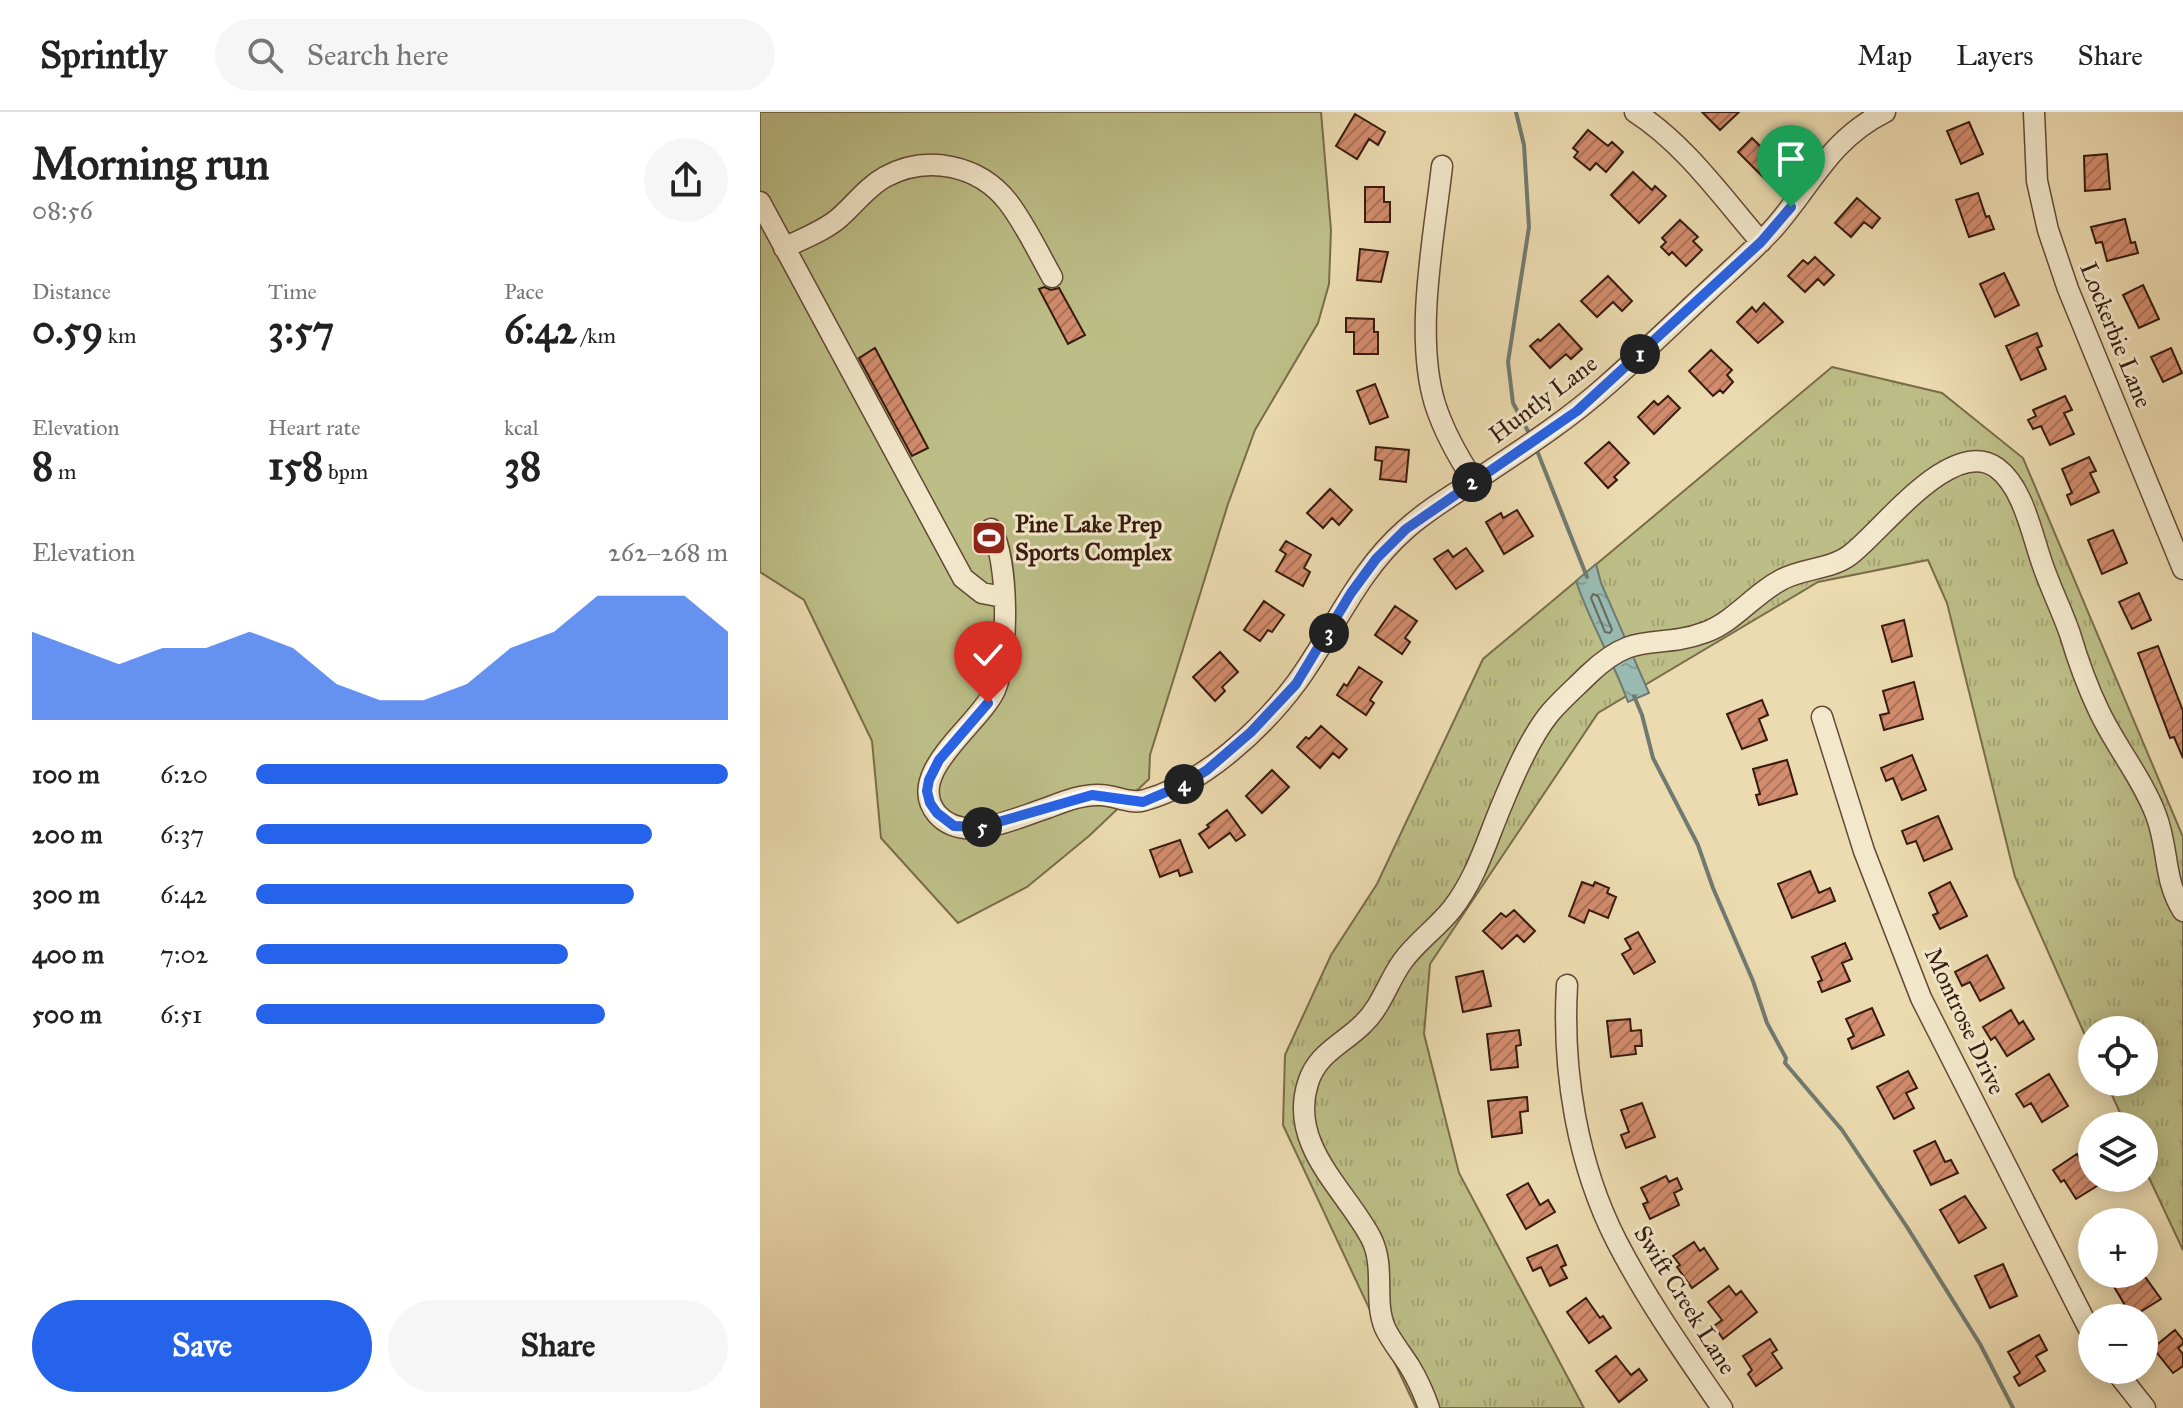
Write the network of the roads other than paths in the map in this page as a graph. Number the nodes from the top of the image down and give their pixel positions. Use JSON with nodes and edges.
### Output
{"nodes":[{"id":1,"x":1635,"y":112,"type":"edge"},
{"id":2,"x":1885,"y":112,"type":"edge"},
{"id":3,"x":2034,"y":112,"type":"edge"},
{"id":4,"x":1442,"y":166,"type":"dead end"},
{"id":5,"x":760,"y":202,"type":"edge"},
{"id":6,"x":1761,"y":242,"type":"junction"},
{"id":7,"x":784,"y":248,"type":"junction"},
{"id":8,"x":1052,"y":277,"type":"dead end"},
{"id":9,"x":1474,"y":481,"type":"junction"},
{"id":10,"x":991,"y":529,"type":"dead end"},
{"id":11,"x":2183,"y":569,"type":"edge"},
{"id":12,"x":1003,"y":597,"type":"junction"},
{"id":13,"x":1822,"y":717,"type":"dead end"},
{"id":14,"x":2183,"y":911,"type":"edge"},
{"id":15,"x":1567,"y":985,"type":"dead end"},
{"id":16,"x":2078,"y":1307,"type":"edge"},
{"id":17,"x":2126,"y":1384,"type":"edge"},
{"id":18,"x":1429,"y":1408,"type":"edge"},
{"id":19,"x":1722,"y":1408,"type":"edge"},
{"id":20,"x":2145,"y":1408,"type":"edge"}],
"edges":[{"from":1,"to":6,"type":"street"},
{"from":2,"to":6,"type":"street","name":"Huntly Lane"},
{"from":3,"to":11,"type":"street","name":"Lockerbie Lane"},
{"from":4,"to":9,"type":"street"},
{"from":5,"to":7,"type":"street"},
{"from":6,"to":9,"type":"street","name":"Huntly Lane"},
{"from":7,"to":8,"type":"street"},
{"from":7,"to":12,"type":"street"},
{"from":9,"to":12,"type":"street","name":"Huntly Lane"},
{"from":10,"to":12,"type":"street"},
{"from":13,"to":16,"type":"street","name":"Montrose Drive"},
{"from":14,"to":18,"type":"street"},
{"from":15,"to":19,"type":"street","name":"Swift Creek Lane"},
{"from":17,"to":20,"type":"street"}]}
